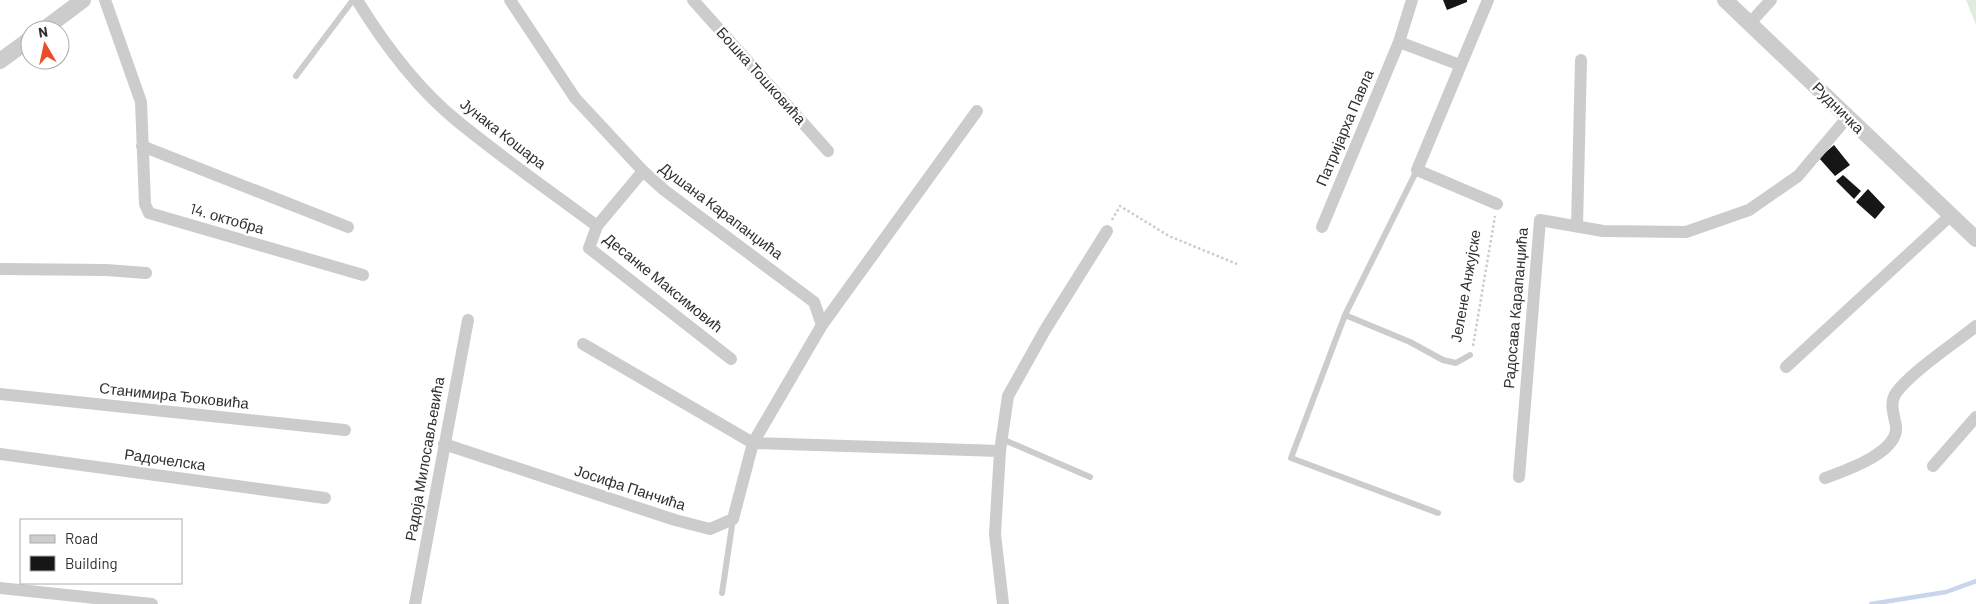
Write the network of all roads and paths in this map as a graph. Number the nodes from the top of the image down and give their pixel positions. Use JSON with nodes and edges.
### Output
{"nodes":[{"id":1,"x":83,"y":0,"type":"edge"},
{"id":2,"x":105,"y":0,"type":"edge"},
{"id":3,"x":353,"y":0,"type":"edge"},
{"id":4,"x":357,"y":0,"type":"edge"},
{"id":5,"x":510,"y":0,"type":"edge"},
{"id":6,"x":693,"y":0,"type":"edge"},
{"id":7,"x":1412,"y":0,"type":"edge"},
{"id":8,"x":1488,"y":0,"type":"edge"},
{"id":9,"x":1726,"y":0,"type":"edge"},
{"id":10,"x":1771,"y":0,"type":"edge"},
{"id":11,"x":56,"y":20,"type":"edge"},
{"id":12,"x":1750,"y":23,"type":"junction"},
{"id":13,"x":1399,"y":42,"type":"junction"},
{"id":14,"x":20,"y":46,"type":"edge"},
{"id":15,"x":1581,"y":60,"type":"dead end"},
{"id":16,"x":0,"y":61,"type":"edge"},
{"id":17,"x":1460,"y":65,"type":"junction"},
{"id":18,"x":296,"y":76,"type":"dead end"},
{"id":19,"x":977,"y":111,"type":"dead end"},
{"id":20,"x":1847,"y":118,"type":"junction"},
{"id":21,"x":142,"y":146,"type":"junction"},
{"id":22,"x":828,"y":151,"type":"dead end"},
{"id":23,"x":1417,"y":170,"type":"junction"},
{"id":24,"x":643,"y":171,"type":"junction"},
{"id":25,"x":1497,"y":204,"type":"joint"},
{"id":26,"x":1951,"y":215,"type":"junction"},
{"id":27,"x":597,"y":226,"type":"junction"},
{"id":28,"x":1577,"y":226,"type":"junction"},
{"id":29,"x":348,"y":227,"type":"dead end"},
{"id":30,"x":1322,"y":227,"type":"dead end"},
{"id":31,"x":1107,"y":230,"type":"joint"},
{"id":32,"x":1976,"y":239,"type":"edge"},
{"id":33,"x":1237,"y":264,"type":"dead end"},
{"id":34,"x":0,"y":269,"type":"edge"},
{"id":35,"x":146,"y":273,"type":"dead end"},
{"id":36,"x":362,"y":275,"type":"dead end"},
{"id":37,"x":1345,"y":315,"type":"junction"},
{"id":38,"x":468,"y":320,"type":"dead end"},
{"id":39,"x":822,"y":325,"type":"junction"},
{"id":40,"x":1976,"y":326,"type":"edge"},
{"id":41,"x":583,"y":344,"type":"dead end"},
{"id":42,"x":1470,"y":355,"type":"joint"},
{"id":43,"x":732,"y":359,"type":"dead end"},
{"id":44,"x":1786,"y":367,"type":"dead end"},
{"id":45,"x":0,"y":394,"type":"edge"},
{"id":46,"x":1976,"y":417,"type":"edge"},
{"id":47,"x":345,"y":430,"type":"dead end"},
{"id":48,"x":753,"y":443,"type":"junction"},
{"id":49,"x":444,"y":444,"type":"junction"},
{"id":50,"x":1001,"y":445,"type":"junction"},
{"id":51,"x":0,"y":454,"type":"edge"},
{"id":52,"x":1933,"y":466,"type":"dead end"},
{"id":53,"x":1090,"y":477,"type":"dead end"},
{"id":54,"x":1519,"y":477,"type":"dead end"},
{"id":55,"x":1825,"y":478,"type":"dead end"},
{"id":56,"x":325,"y":498,"type":"dead end"},
{"id":57,"x":1438,"y":513,"type":"dead end"},
{"id":58,"x":733,"y":519,"type":"junction"},
{"id":59,"x":0,"y":588,"type":"edge"},
{"id":60,"x":722,"y":594,"type":"dead end"},
{"id":61,"x":152,"y":604,"type":"edge"},
{"id":62,"x":415,"y":604,"type":"edge"},
{"id":63,"x":1003,"y":604,"type":"edge"}],
"edges":[{"from":1,"to":11,"type":"street"},
{"from":2,"to":21,"type":"street","name":"14. октобра"},
{"from":3,"to":18,"type":"lane"},
{"from":4,"to":27,"type":"street","name":"Јунака Кошара"},
{"from":5,"to":24,"type":"street","name":"Душана Карапанџића"},
{"from":6,"to":22,"type":"street","name":"Бошка Тошковића"},
{"from":7,"to":13,"type":"street","name":"Патријарха Павла"},
{"from":8,"to":17,"type":"street"},
{"from":9,"to":12,"type":"street","name":"Рудничка"},
{"from":10,"to":12,"type":"street"},
{"from":12,"to":20,"type":"street","name":"Рудничка"},
{"from":13,"to":17,"type":"street"},
{"from":13,"to":30,"type":"street","name":"Патријарха Павла"},
{"from":14,"to":16,"type":"street"},
{"from":15,"to":28,"type":"street"},
{"from":17,"to":23,"type":"street"},
{"from":19,"to":39,"type":"street"},
{"from":20,"to":26,"type":"street","name":"Рудничка"},
{"from":20,"to":28,"type":"street","name":"Радосава Карапанџића"},
{"from":21,"to":29,"type":"street"},
{"from":21,"to":36,"type":"street","name":"14. октобра"},
{"from":23,"to":25,"type":"street"},
{"from":23,"to":37,"type":"lane"},
{"from":24,"to":27,"type":"street"},
{"from":24,"to":39,"type":"street","name":"Душана Карапанџића"},
{"from":25,"to":42,"type":"path","name":"Јелене Анжујске"},
{"from":26,"to":32,"type":"street","name":"Рудничка"},
{"from":26,"to":44,"type":"street"},
{"from":27,"to":43,"type":"street","name":"Десанке Максимовић"},
{"from":28,"to":54,"type":"street","name":"Радосава Карапанџића"},
{"from":31,"to":33,"type":"path"},
{"from":31,"to":50,"type":"street"},
{"from":34,"to":35,"type":"street"},
{"from":37,"to":42,"type":"lane","name":"Јелене Анжујске"},
{"from":37,"to":57,"type":"lane"},
{"from":38,"to":49,"type":"street","name":"Радоја Милосављевића"},
{"from":39,"to":48,"type":"street"},
{"from":40,"to":55,"type":"street"},
{"from":41,"to":48,"type":"street"},
{"from":45,"to":47,"type":"street","name":"Станимира Ђоковића"},
{"from":46,"to":52,"type":"street"},
{"from":48,"to":50,"type":"street"},
{"from":48,"to":58,"type":"street"},
{"from":49,"to":58,"type":"street","name":"Јосифа Панчића"},
{"from":49,"to":62,"type":"street","name":"Радоја Милосављевића"},
{"from":50,"to":53,"type":"lane"},
{"from":50,"to":63,"type":"street"},
{"from":51,"to":56,"type":"street","name":"Радочелска"},
{"from":58,"to":60,"type":"lane"},
{"from":59,"to":61,"type":"street"}]}
